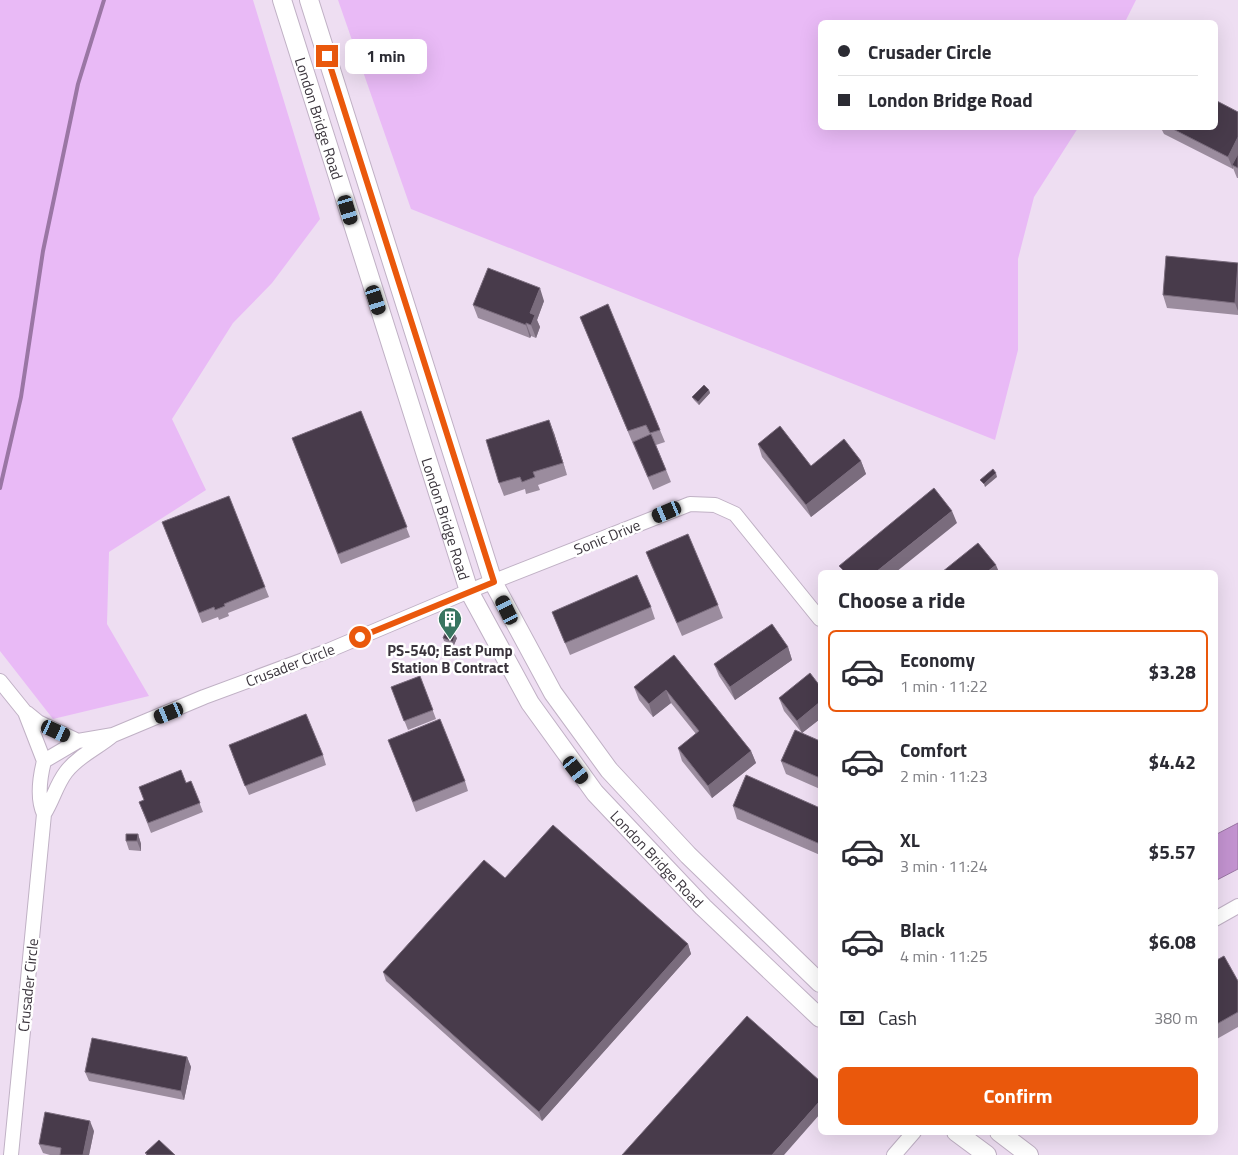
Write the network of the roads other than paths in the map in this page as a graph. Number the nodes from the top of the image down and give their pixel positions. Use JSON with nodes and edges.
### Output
{"nodes":[{"id":1,"x":282,"y":0,"type":"edge"},
{"id":2,"x":309,"y":0,"type":"edge"},
{"id":3,"x":327,"y":56,"type":"junction"},
{"id":4,"x":303,"y":66,"type":"junction"},
{"id":5,"x":494,"y":582,"type":"junction"},
{"id":6,"x":469,"y":591,"type":"junction"},
{"id":7,"x":818,"y":617,"type":"edge"},
{"id":8,"x":0,"y":681,"type":"edge"},
{"id":9,"x":25,"y":712,"type":"junction"},
{"id":10,"x":113,"y":735,"type":"junction"},
{"id":11,"x":78,"y":742,"type":"junction"},
{"id":12,"x":44,"y":761,"type":"junction"},
{"id":13,"x":44,"y":814,"type":"junction"},
{"id":14,"x":1238,"y":906,"type":"edge"},
{"id":15,"x":1218,"y":917,"type":"edge"},
{"id":16,"x":818,"y":982,"type":"edge"},
{"id":17,"x":818,"y":1016,"type":"edge"},
{"id":18,"x":911,"y":1135,"type":"edge"},
{"id":19,"x":960,"y":1135,"type":"edge"},
{"id":20,"x":1003,"y":1135,"type":"edge"},
{"id":21,"x":11,"y":1155,"type":"edge"},
{"id":22,"x":894,"y":1155,"type":"edge"},
{"id":23,"x":987,"y":1155,"type":"edge"},
{"id":24,"x":1029,"y":1155,"type":"edge"}],
"edges":[{"from":1,"to":4,"type":"main road","name":"London Bridge Road"},
{"from":2,"to":3,"type":"main road","name":"London Bridge Road"},
{"from":3,"to":4,"type":"main road"},
{"from":3,"to":5,"type":"main road","name":"London Bridge Road"},
{"from":4,"to":6,"type":"main road","name":"London Bridge Road"},
{"from":5,"to":6,"type":"street","name":"Crusader Circle"},
{"from":5,"to":7,"type":"street","name":"Sonic Drive"},
{"from":5,"to":16,"type":"main road","name":"London Bridge Road"},
{"from":6,"to":10,"type":"street","name":"Crusader Circle"},
{"from":6,"to":17,"type":"main road","name":"London Bridge Road"},
{"from":8,"to":9,"type":"street"},
{"from":9,"to":11,"type":"street"},
{"from":9,"to":12,"type":"street"},
{"from":10,"to":11,"type":"street","name":"Crusader Circle"},
{"from":10,"to":13,"type":"street","name":"Crusader Circle"},
{"from":11,"to":12,"type":"street","name":"Crusader Circle"},
{"from":12,"to":13,"type":"street","name":"Crusader Circle"},
{"from":13,"to":21,"type":"street","name":"Crusader Circle"},
{"from":14,"to":15,"type":"street"},
{"from":18,"to":22,"type":"street"},
{"from":19,"to":23,"type":"main road"},
{"from":20,"to":24,"type":"main road"}]}
